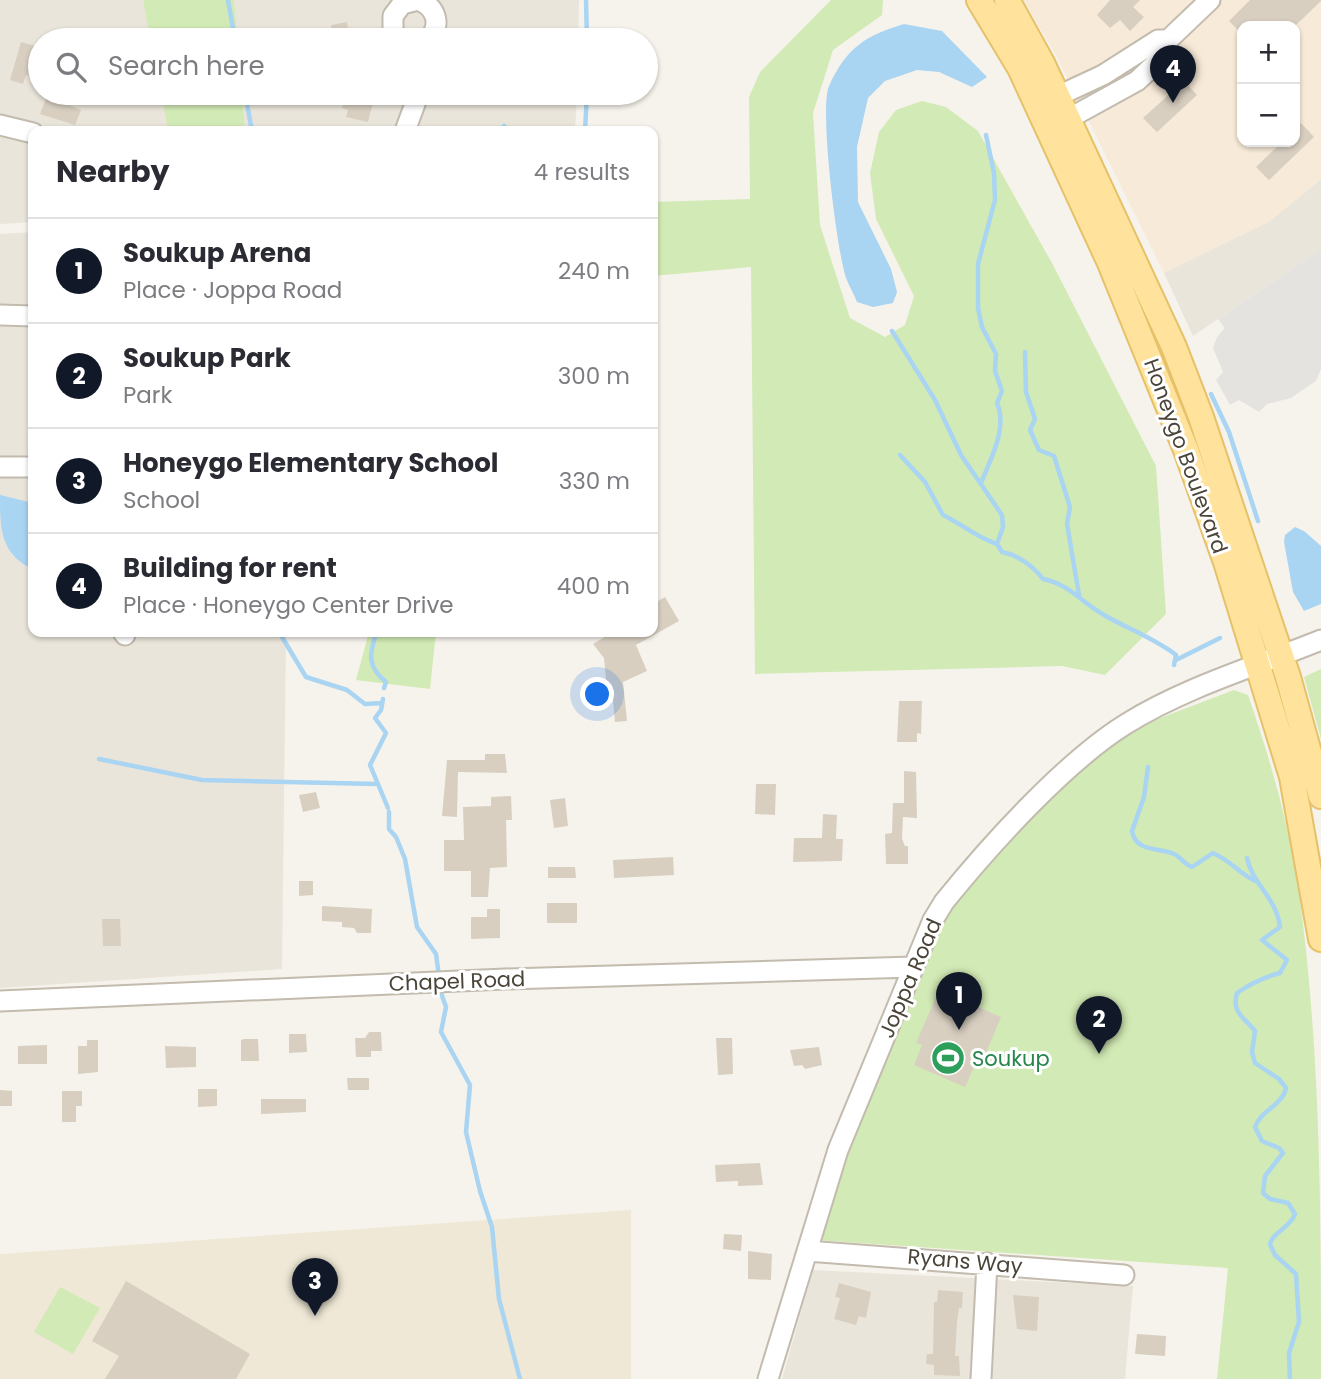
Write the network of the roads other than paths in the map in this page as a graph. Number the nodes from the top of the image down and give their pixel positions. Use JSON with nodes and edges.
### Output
{"nodes":[{"id":1,"x":979,"y":0,"type":"edge"},
{"id":2,"x":1006,"y":0,"type":"edge"},
{"id":3,"x":1210,"y":0,"type":"edge"},
{"id":4,"x":393,"y":28,"type":"edge"},
{"id":5,"x":436,"y":28,"type":"edge"},
{"id":6,"x":1168,"y":40,"type":"junction"},
{"id":7,"x":1047,"y":101,"type":"junction"},
{"id":8,"x":415,"y":105,"type":"edge"},
{"id":9,"x":0,"y":125,"type":"edge"},
{"id":10,"x":1058,"y":125,"type":"junction"},
{"id":11,"x":407,"y":126,"type":"edge"},
{"id":12,"x":28,"y":132,"type":"edge"},
{"id":13,"x":0,"y":315,"type":"edge"},
{"id":14,"x":28,"y":316,"type":"edge"},
{"id":15,"x":0,"y":467,"type":"edge"},
{"id":16,"x":28,"y":467,"type":"edge"},
{"id":17,"x":1321,"y":640,"type":"edge"},
{"id":18,"x":1281,"y":656,"type":"junction"},
{"id":19,"x":1258,"y":665,"type":"junction"},
{"id":20,"x":1321,"y":796,"type":"edge"},
{"id":21,"x":1321,"y":939,"type":"edge"},
{"id":22,"x":914,"y":967,"type":"junction"},
{"id":23,"x":0,"y":1001,"type":"edge"},
{"id":24,"x":807,"y":1251,"type":"junction"},
{"id":25,"x":987,"y":1263,"type":"junction"},
{"id":26,"x":1124,"y":1275,"type":"dead end"},
{"id":27,"x":768,"y":1379,"type":"edge"},
{"id":28,"x":981,"y":1379,"type":"edge"}],
"edges":[{"from":1,"to":7,"type":"main road","name":"Honeygo Boulevard"},
{"from":2,"to":7,"type":"main road","name":"Honeygo Boulevard"},
{"from":3,"to":6,"type":"street"},
{"from":4,"to":5,"type":"street"},
{"from":6,"to":7,"type":"street"},
{"from":6,"to":10,"type":"street"},
{"from":7,"to":10,"type":"main road","name":"Honeygo Boulevard"},
{"from":8,"to":11,"type":"street"},
{"from":9,"to":12,"type":"street"},
{"from":10,"to":18,"type":"main road","name":"Honeygo Boulevard"},
{"from":10,"to":19,"type":"main road","name":"Honeygo Boulevard"},
{"from":13,"to":14,"type":"street"},
{"from":15,"to":16,"type":"street"},
{"from":17,"to":18,"type":"street","name":"Joppa Road"},
{"from":18,"to":19,"type":"street","name":"Joppa Road"},
{"from":18,"to":20,"type":"main road","name":"Honeygo Boulevard"},
{"from":19,"to":21,"type":"main road","name":"Honeygo Boulevard"},
{"from":19,"to":22,"type":"street","name":"Joppa Road"},
{"from":22,"to":23,"type":"street","name":"Chapel Road"},
{"from":22,"to":24,"type":"street","name":"Joppa Road"},
{"from":24,"to":25,"type":"street","name":"Ryans Way"},
{"from":24,"to":27,"type":"street","name":"Joppa Road"},
{"from":25,"to":26,"type":"street","name":"Ryans Way"},
{"from":25,"to":28,"type":"street"}]}
